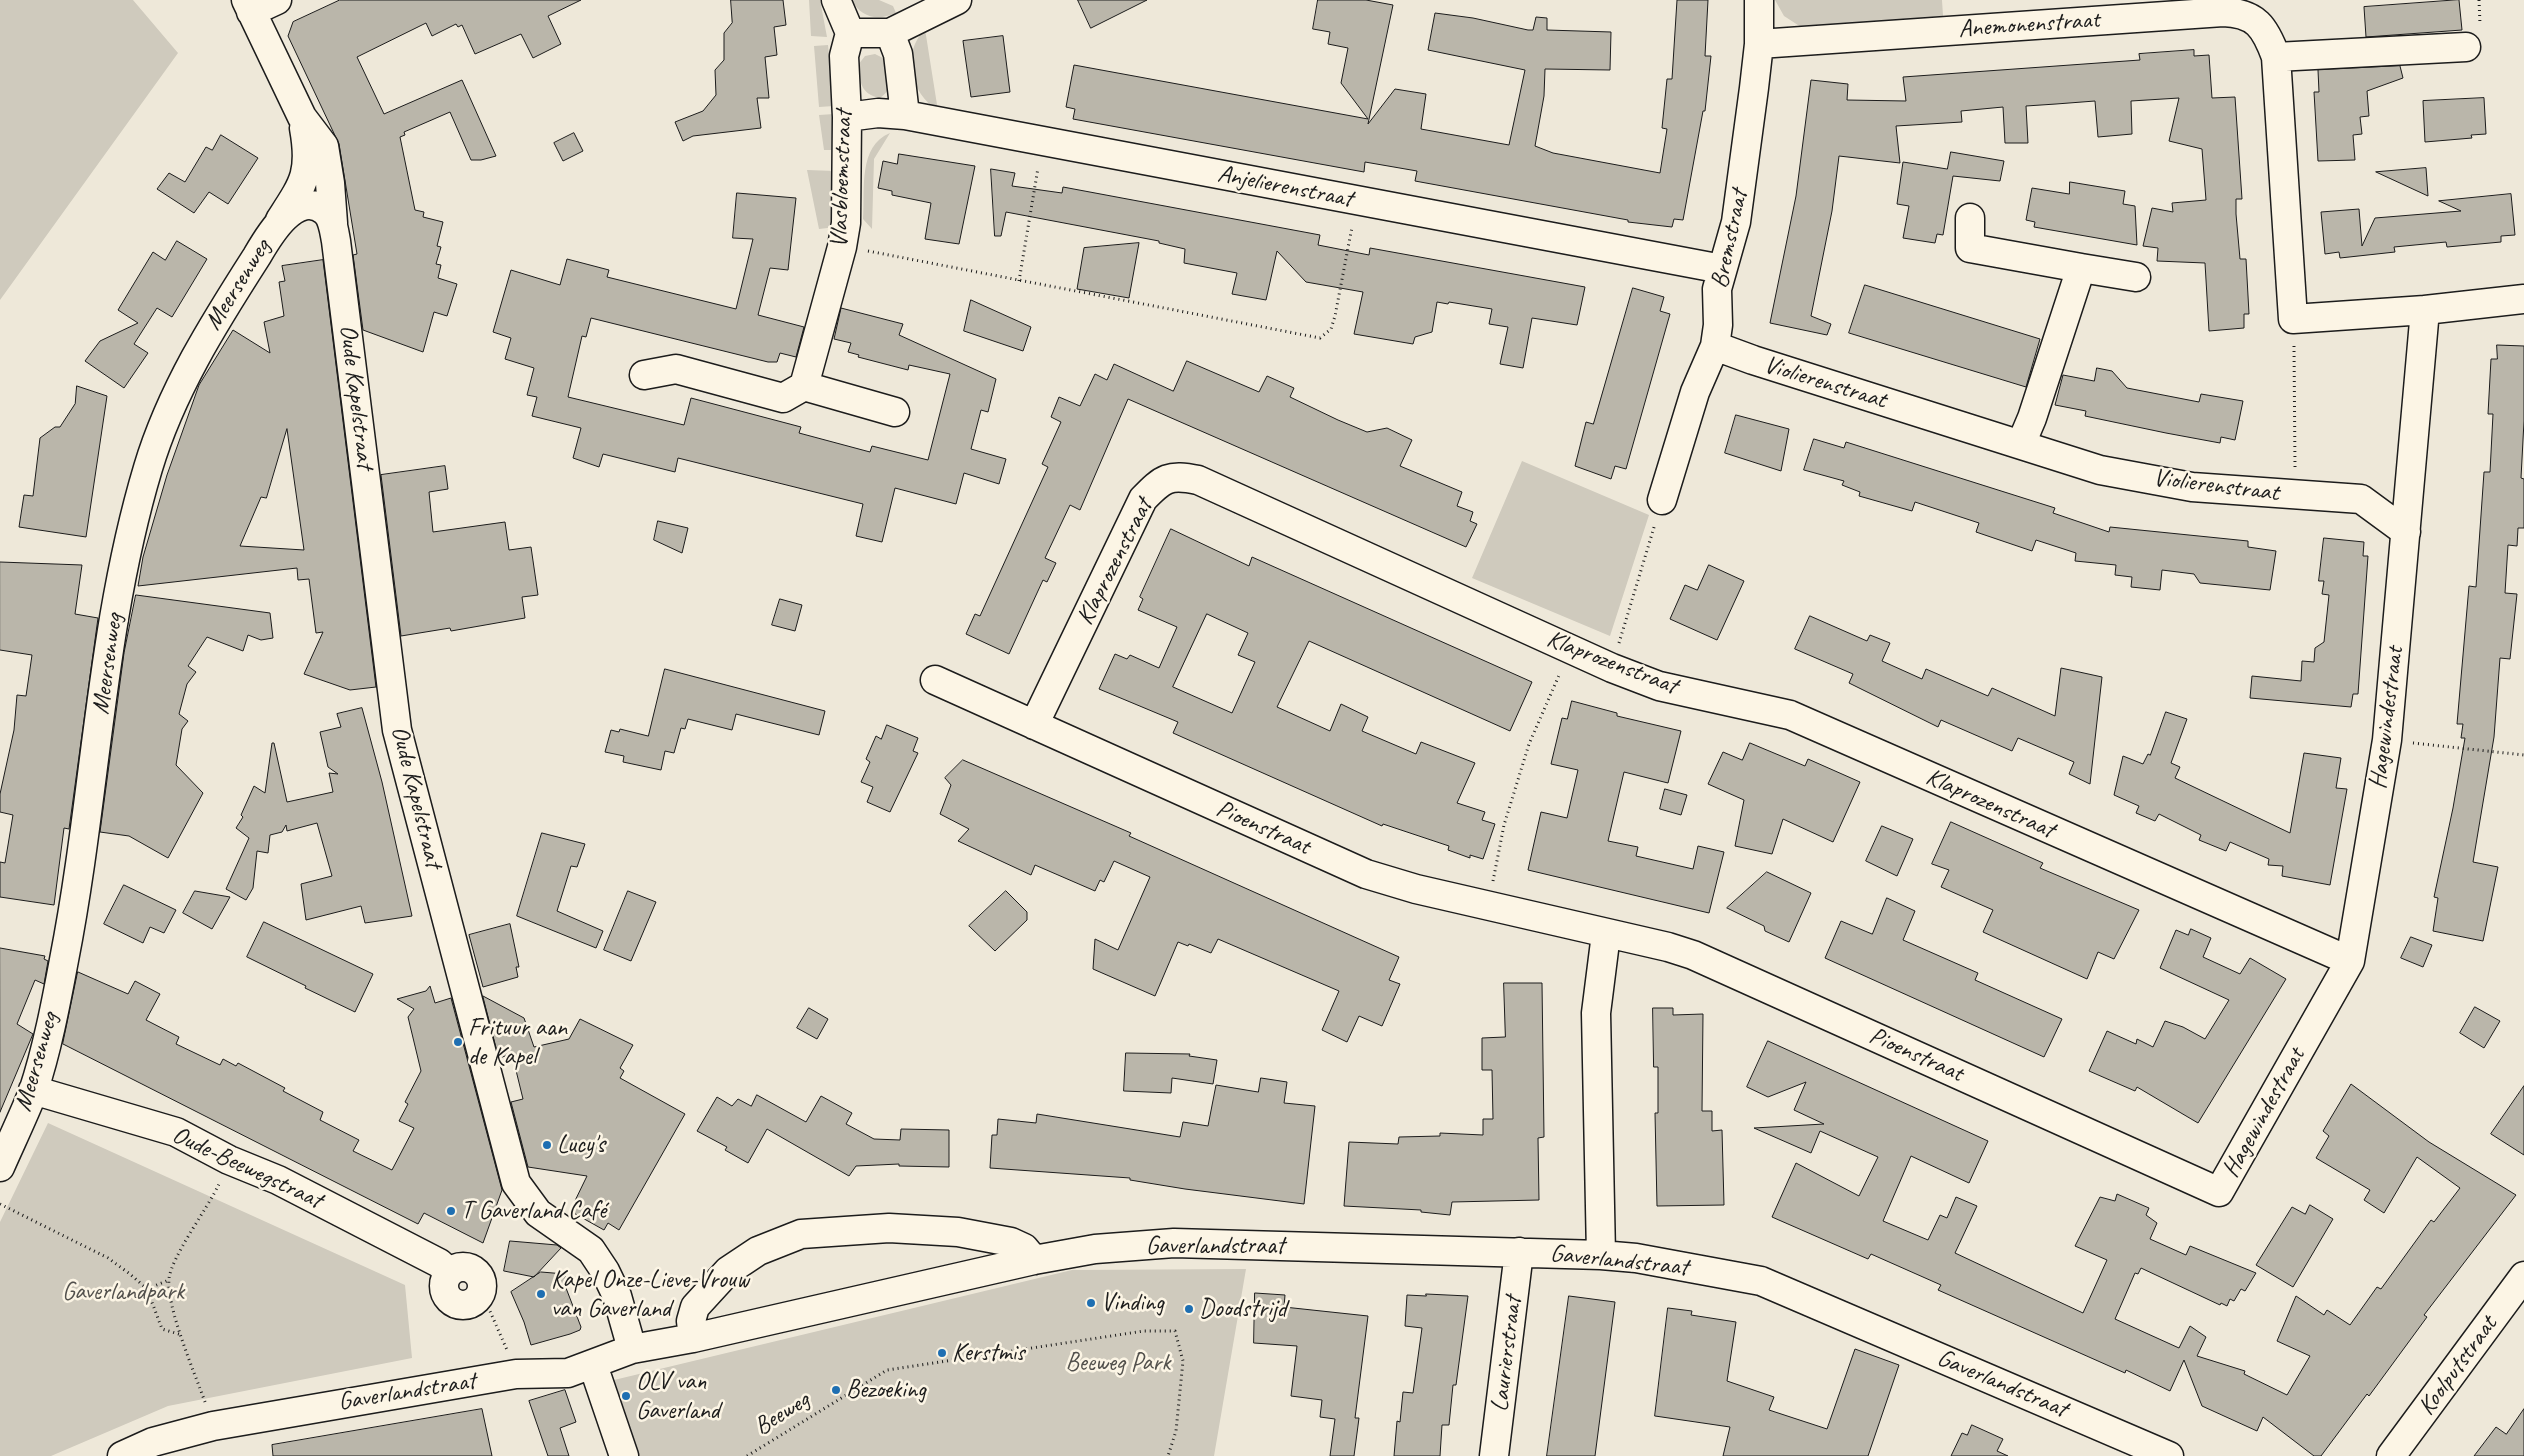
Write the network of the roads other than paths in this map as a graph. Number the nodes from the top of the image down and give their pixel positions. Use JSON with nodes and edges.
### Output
{"nodes":[{"id":1,"x":277,"y":0,"type":"edge"},
{"id":2,"x":836,"y":0,"type":"edge"},
{"id":3,"x":957,"y":0,"type":"edge"},
{"id":4,"x":1759,"y":0,"type":"edge"},
{"id":5,"x":249,"y":6,"type":"edge"},
{"id":6,"x":850,"y":33,"type":"junction"},
{"id":7,"x":890,"y":34,"type":"junction"},
{"id":8,"x":1759,"y":44,"type":"junction"},
{"id":9,"x":2466,"y":48,"type":"dead end"},
{"id":10,"x":2276,"y":57,"type":"junction"},
{"id":11,"x":905,"y":115,"type":"junction"},
{"id":12,"x":302,"y":117,"type":"junction"},
{"id":13,"x":847,"y":117,"type":"junction"},
{"id":14,"x":1970,"y":218,"type":"dead end"},
{"id":15,"x":278,"y":222,"type":"junction"},
{"id":16,"x":333,"y":223,"type":"junction"},
{"id":17,"x":2081,"y":268,"type":"junction"},
{"id":18,"x":1722,"y":269,"type":"junction"},
{"id":19,"x":2136,"y":277,"type":"dead end"},
{"id":20,"x":2524,"y":299,"type":"edge"},
{"id":21,"x":2424,"y":310,"type":"junction"},
{"id":22,"x":1715,"y":346,"type":"junction"},
{"id":23,"x":644,"y":375,"type":"dead end"},
{"id":24,"x":804,"y":386,"type":"junction"},
{"id":25,"x":896,"y":412,"type":"dead end"},
{"id":26,"x":2021,"y":444,"type":"junction"},
{"id":27,"x":1662,"y":500,"type":"road end"},
{"id":28,"x":2406,"y":532,"type":"junction"},
{"id":29,"x":935,"y":680,"type":"dead end"},
{"id":30,"x":1034,"y":725,"type":"junction"},
{"id":31,"x":1606,"y":934,"type":"junction"},
{"id":32,"x":2350,"y":961,"type":"junction"},
{"id":33,"x":33,"y":1090,"type":"junction"},
{"id":34,"x":0,"y":1167,"type":"edge"},
{"id":35,"x":2219,"y":1192,"type":"joint"},
{"id":36,"x":1519,"y":1252,"type":"junction"},
{"id":37,"x":1601,"y":1254,"type":"junction"},
{"id":38,"x":1034,"y":1260,"type":"junction"},
{"id":39,"x":2524,"y":1276,"type":"edge"},
{"id":40,"x":482,"y":1293,"type":"road end"},
{"id":41,"x":693,"y":1338,"type":"junction"},
{"id":42,"x":632,"y":1349,"type":"junction"},
{"id":43,"x":592,"y":1365,"type":"junction"},
{"id":44,"x":122,"y":1456,"type":"edge"},
{"id":45,"x":624,"y":1456,"type":"edge"},
{"id":46,"x":1494,"y":1456,"type":"edge"},
{"id":47,"x":2169,"y":1456,"type":"edge"},
{"id":48,"x":2391,"y":1456,"type":"edge"}],
"edges":[{"from":1,"to":5,"type":"street"},
{"from":2,"to":6,"type":"street"},
{"from":3,"to":7,"type":"street"},
{"from":4,"to":8,"type":"street","name":"Bremstraat"},
{"from":5,"to":12,"type":"street"},
{"from":6,"to":7,"type":"street"},
{"from":6,"to":13,"type":"street","name":"Vlasbloemstraat"},
{"from":7,"to":11,"type":"street"},
{"from":8,"to":10,"type":"street","name":"Anemonenstraat"},
{"from":8,"to":18,"type":"street","name":"Bremstraat"},
{"from":9,"to":10,"type":"street"},
{"from":10,"to":21,"type":"street","name":"Anemonenstraat"},
{"from":11,"to":13,"type":"street","name":"Anjelierenstraat"},
{"from":11,"to":18,"type":"street","name":"Anjelierenstraat"},
{"from":12,"to":15,"type":"street"},
{"from":12,"to":16,"type":"street","name":"Oude Kapelstraat"},
{"from":13,"to":24,"type":"street","name":"Vlasbloemstraat"},
{"from":14,"to":17,"type":"street"},
{"from":15,"to":16,"type":"street","name":"Meersenweg"},
{"from":15,"to":33,"type":"street","name":"Meersenweg"},
{"from":16,"to":42,"type":"street","name":"Oude Kapelstraat"},
{"from":17,"to":19,"type":"street"},
{"from":17,"to":26,"type":"street"},
{"from":18,"to":22,"type":"street","name":"Bremstraat"},
{"from":20,"to":21,"type":"street"},
{"from":21,"to":28,"type":"street","name":"Hagewindestraat"},
{"from":22,"to":26,"type":"street","name":"Violierenstraat"},
{"from":22,"to":27,"type":"street","name":"Bremstraat"},
{"from":23,"to":24,"type":"street"},
{"from":24,"to":25,"type":"street"},
{"from":26,"to":28,"type":"street","name":"Violierenstraat"},
{"from":28,"to":32,"type":"street","name":"Hagewindestraat"},
{"from":29,"to":30,"type":"street","name":"Pioenstraat"},
{"from":30,"to":31,"type":"street","name":"Pioenstraat"},
{"from":30,"to":32,"type":"street","name":"Klaprozenstraat"},
{"from":31,"to":35,"type":"street","name":"Pioenstraat"},
{"from":31,"to":37,"type":"street"},
{"from":32,"to":35,"type":"street","name":"Hagewindestraat"},
{"from":33,"to":34,"type":"street","name":"Meersenweg"},
{"from":33,"to":40,"type":"street","name":"Oude-Beewegstraat"},
{"from":36,"to":37,"type":"street","name":"Gaverlandstraat"},
{"from":36,"to":38,"type":"street","name":"Gaverlandstraat"},
{"from":36,"to":46,"type":"street","name":"Laurierstraat"},
{"from":37,"to":47,"type":"street","name":"Gaverlandstraat"},
{"from":38,"to":41,"type":"street","name":"Gaverlandstraat"},
{"from":38,"to":41,"type":"street"},
{"from":39,"to":48,"type":"street","name":"Koolputstraat"},
{"from":41,"to":42,"type":"street","name":"Gaverlandstraat"},
{"from":42,"to":43,"type":"street","name":"Gaverlandstraat"},
{"from":43,"to":44,"type":"street","name":"Gaverlandstraat"},
{"from":43,"to":45,"type":"street"}]}
